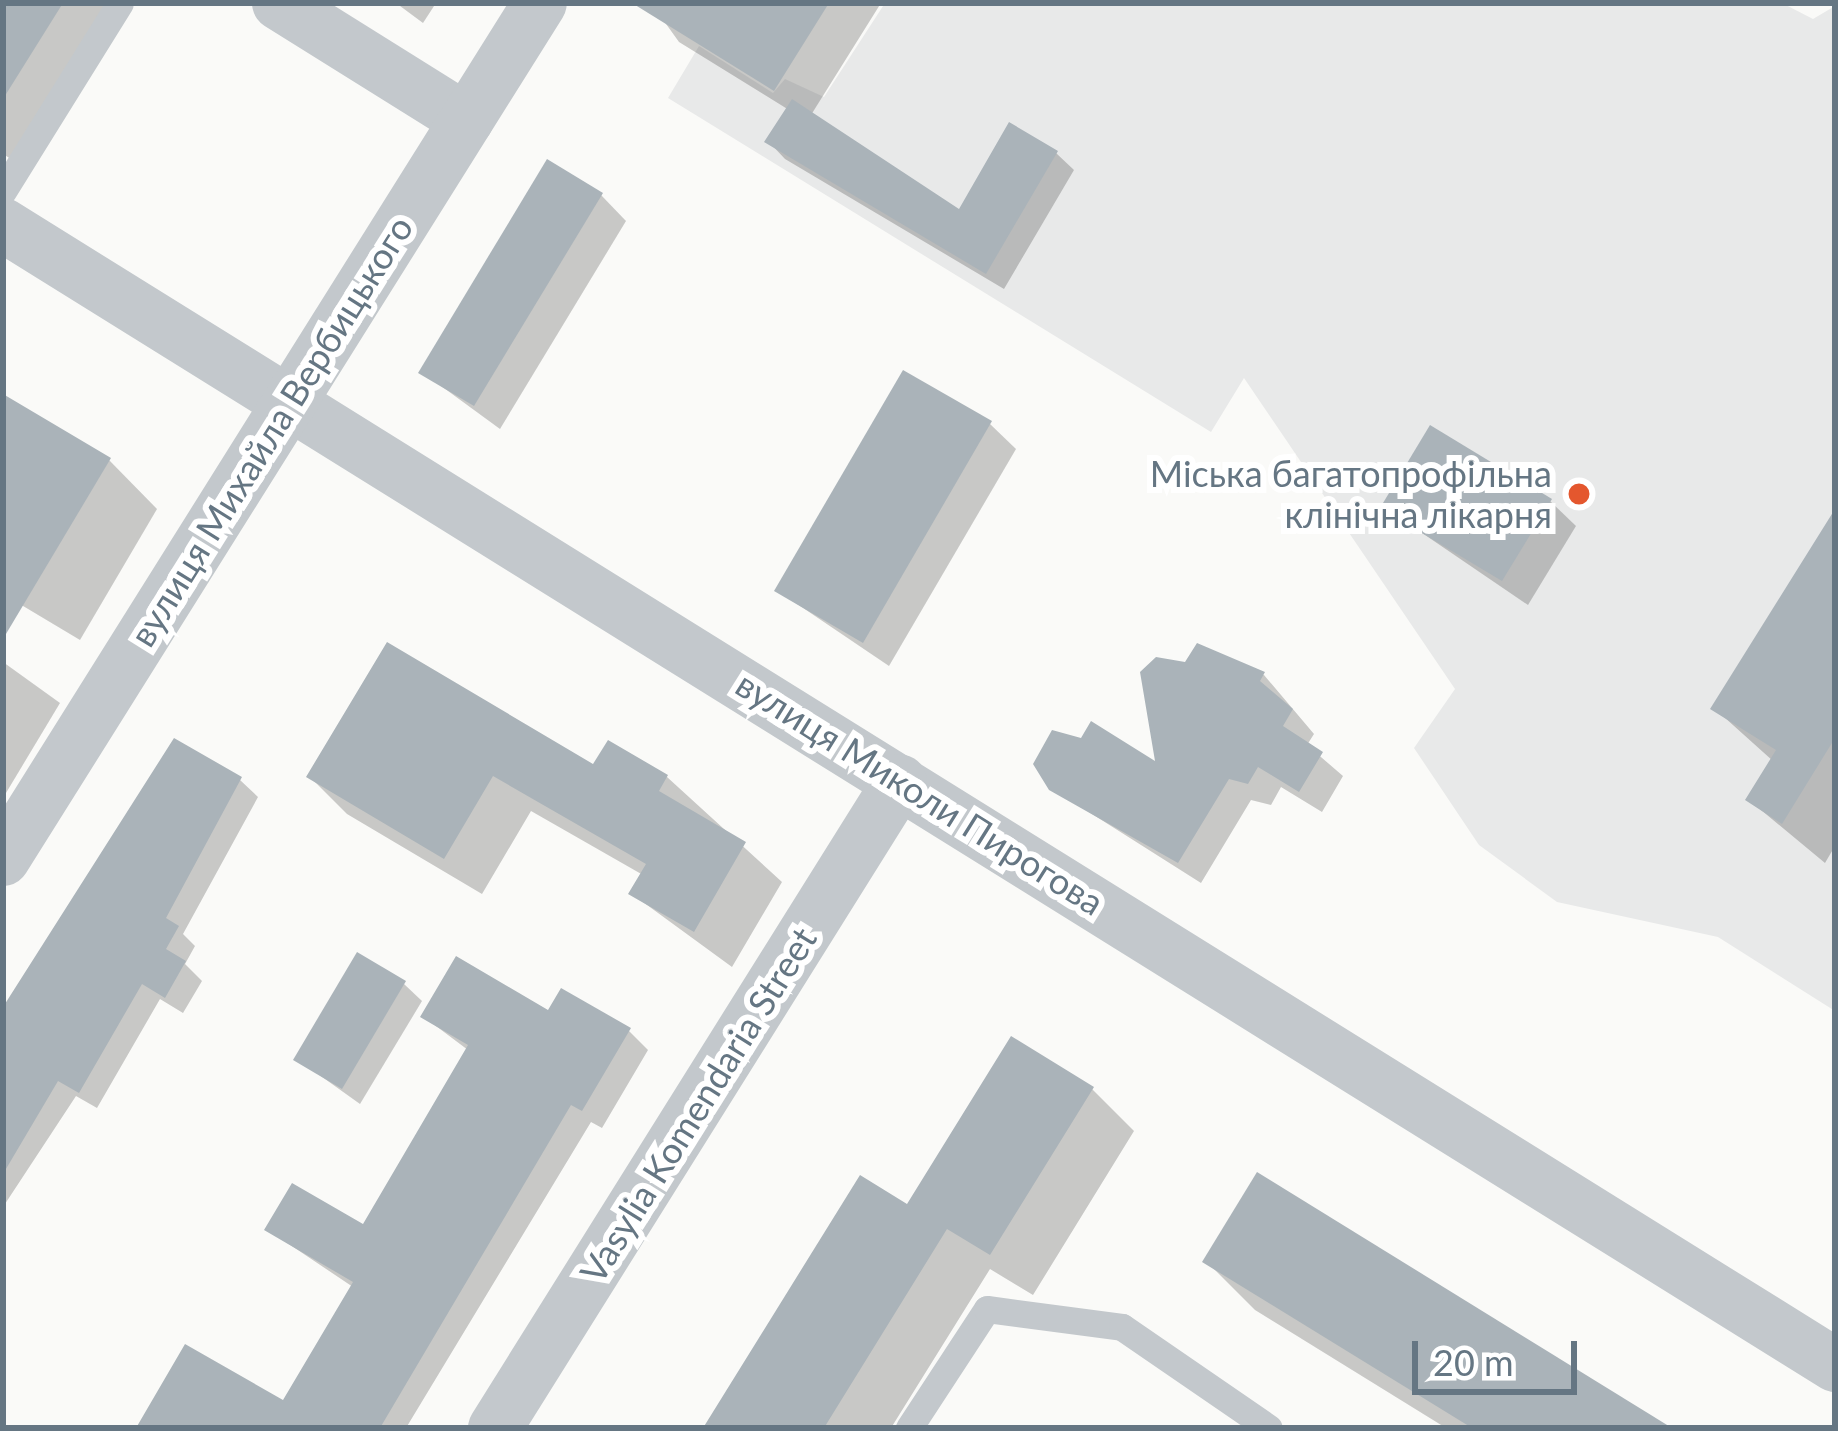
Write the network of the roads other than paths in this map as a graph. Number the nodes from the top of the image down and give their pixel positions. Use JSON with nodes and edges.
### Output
{"nodes":[{"id":1,"x":120,"y":3,"type":"edge"},
{"id":2,"x":279,"y":3,"type":"edge"},
{"id":3,"x":540,"y":3,"type":"edge"},
{"id":4,"x":466,"y":120,"type":"junction"},
{"id":5,"x":3,"y":191,"type":"edge"},
{"id":6,"x":3,"y":225,"type":"edge"},
{"id":7,"x":290,"y":400,"type":"junction"},
{"id":8,"x":901,"y":781,"type":"junction"},
{"id":9,"x":3,"y":859,"type":"edge"},
{"id":10,"x":1835,"y":1365,"type":"edge"},
{"id":11,"x":495,"y":1428,"type":"edge"},
{"id":12,"x":909,"y":1428,"type":"edge"},
{"id":13,"x":1269,"y":1428,"type":"edge"}],
"edges":[{"from":1,"to":5,"type":"lane"},
{"from":2,"to":4,"type":"street"},
{"from":3,"to":4,"type":"street","name":"вулиця Михайла Вербицького"},
{"from":4,"to":7,"type":"street","name":"вулиця Михайла Вербицького"},
{"from":6,"to":7,"type":"street","name":"вулиця Миколи Пирогова"},
{"from":7,"to":8,"type":"street","name":"вулиця Миколи Пирогова"},
{"from":7,"to":9,"type":"street","name":"вулиця Михайла Вербицького"},
{"from":8,"to":10,"type":"street","name":"вулиця Миколи Пирогова"},
{"from":8,"to":11,"type":"street","name":"Vasylia Komendaria Street"},
{"from":12,"to":13,"type":"lane"}]}
